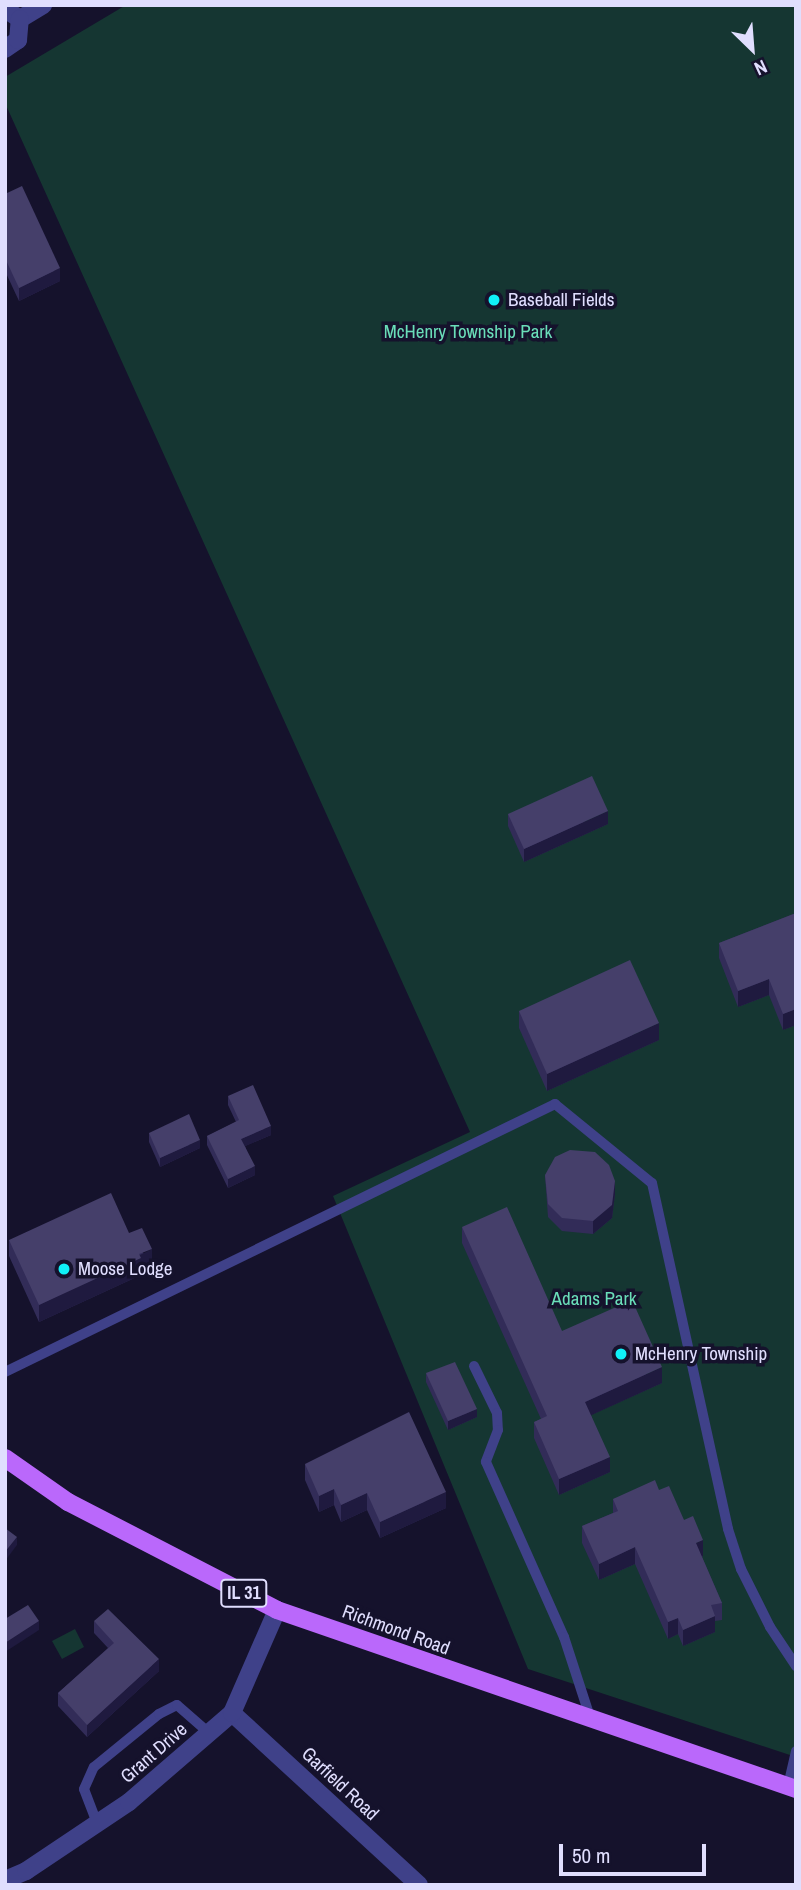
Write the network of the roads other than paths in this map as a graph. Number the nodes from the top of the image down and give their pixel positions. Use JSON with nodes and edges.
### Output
{"nodes":[{"id":1,"x":43,"y":5,"type":"edge"},
{"id":2,"x":13,"y":14,"type":"edge"},
{"id":3,"x":5,"y":49,"type":"edge"},
{"id":4,"x":474,"y":1366,"type":"dead end"},
{"id":5,"x":5,"y":1372,"type":"edge"},
{"id":6,"x":5,"y":1458,"type":"edge"},
{"id":7,"x":277,"y":1610,"type":"junction"},
{"id":8,"x":796,"y":1666,"type":"edge"},
{"id":9,"x":232,"y":1713,"type":"junction"},
{"id":10,"x":591,"y":1720,"type":"junction"},
{"id":11,"x":209,"y":1733,"type":"junction"},
{"id":12,"x":796,"y":1751,"type":"edge"},
{"id":13,"x":792,"y":1788,"type":"edge"},
{"id":14,"x":97,"y":1823,"type":"junction"},
{"id":15,"x":31,"y":1878,"type":"edge"},
{"id":16,"x":5,"y":1880,"type":"edge"},
{"id":17,"x":419,"y":1885,"type":"edge"}],
"edges":[{"from":1,"to":2,"type":"street"},
{"from":2,"to":3,"type":"street"},
{"from":4,"to":10,"type":"lane"},
{"from":5,"to":8,"type":"lane"},
{"from":6,"to":7,"type":"main road","name":"Richmond Road","number":"IL 31"},
{"from":7,"to":9,"type":"street","name":"Grant Drive"},
{"from":7,"to":10,"type":"main road","name":"Richmond Road","number":"IL 31"},
{"from":9,"to":11,"type":"street","name":"Grant Drive"},
{"from":9,"to":17,"type":"street","name":"Garfield Road"},
{"from":10,"to":13,"type":"main road","name":"Richmond Road","number":"IL 31"},
{"from":11,"to":14,"type":"street","name":"Grant Drive"},
{"from":11,"to":14,"type":"lane"},
{"from":12,"to":13,"type":"lane"},
{"from":14,"to":15,"type":"street","name":"Grant Drive"},
{"from":15,"to":16,"type":"street","name":"Grant Drive"}]}
